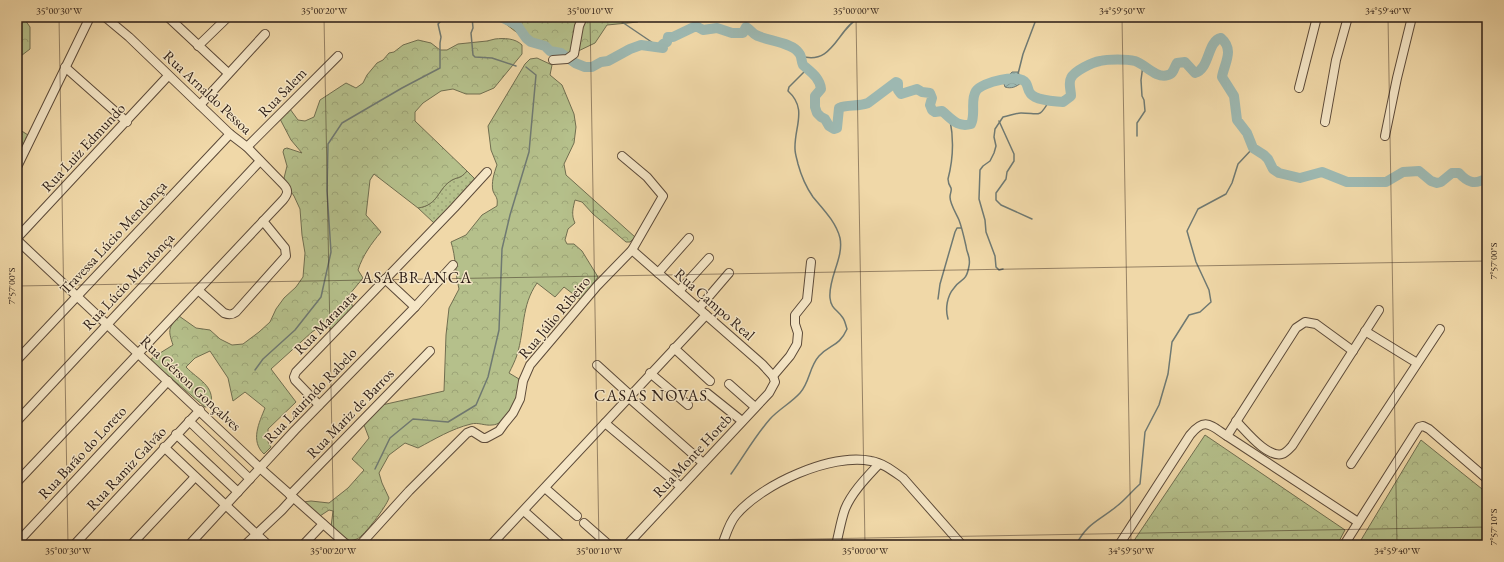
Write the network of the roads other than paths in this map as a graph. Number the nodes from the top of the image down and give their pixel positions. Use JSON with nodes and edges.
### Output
{"nodes":[{"id":1,"x":90,"y":17,"type":"edge"},
{"id":2,"x":105,"y":17,"type":"edge"},
{"id":3,"x":168,"y":17,"type":"edge"},
{"id":4,"x":228,"y":17,"type":"edge"},
{"id":5,"x":583,"y":17,"type":"edge"},
{"id":6,"x":1317,"y":17,"type":"edge"},
{"id":7,"x":1348,"y":17,"type":"edge"},
{"id":8,"x":1412,"y":17,"type":"edge"},
{"id":9,"x":266,"y":34,"type":"dead end"},
{"id":10,"x":198,"y":46,"type":"junction"},
{"id":11,"x":338,"y":56,"type":"dead end"},
{"id":12,"x":553,"y":60,"type":"dead end"},
{"id":13,"x":65,"y":67,"type":"junction"},
{"id":14,"x":228,"y":73,"type":"junction"},
{"id":15,"x":168,"y":76,"type":"junction"},
{"id":16,"x":1298,"y":88,"type":"dead end"},
{"id":17,"x":200,"y":105,"type":"junction"},
{"id":18,"x":127,"y":122,"type":"junction"},
{"id":19,"x":1325,"y":122,"type":"dead end"},
{"id":20,"x":230,"y":134,"type":"junction"},
{"id":21,"x":1385,"y":136,"type":"dead end"},
{"id":22,"x":247,"y":147,"type":"junction"},
{"id":23,"x":622,"y":156,"type":"dead end"},
{"id":24,"x":260,"y":161,"type":"junction"},
{"id":25,"x":17,"y":167,"type":"edge"},
{"id":26,"x":487,"y":172,"type":"dead end"},
{"id":27,"x":263,"y":221,"type":"junction"},
{"id":28,"x":689,"y":238,"type":"dead end"},
{"id":29,"x":17,"y":239,"type":"edge"},
{"id":30,"x":632,"y":250,"type":"junction"},
{"id":31,"x":709,"y":258,"type":"dead end"},
{"id":32,"x":811,"y":262,"type":"dead end"},
{"id":33,"x":453,"y":265,"type":"dead end"},
{"id":34,"x":658,"y":273,"type":"junction"},
{"id":35,"x":729,"y":273,"type":"dead end"},
{"id":36,"x":385,"y":279,"type":"junction"},
{"id":37,"x":198,"y":290,"type":"junction"},
{"id":38,"x":679,"y":291,"type":"junction"},
{"id":39,"x":76,"y":296,"type":"junction"},
{"id":40,"x":416,"y":307,"type":"junction"},
{"id":41,"x":699,"y":308,"type":"junction"},
{"id":42,"x":1379,"y":310,"type":"dead end"},
{"id":43,"x":706,"y":315,"type":"junction"},
{"id":44,"x":108,"y":324,"type":"junction"},
{"id":45,"x":1440,"y":329,"type":"dead end"},
{"id":46,"x":1365,"y":331,"type":"junction"},
{"id":47,"x":674,"y":348,"type":"junction"},
{"id":48,"x":430,"y":351,"type":"dead end"},
{"id":49,"x":1353,"y":351,"type":"junction"},
{"id":50,"x":138,"y":354,"type":"junction"},
{"id":51,"x":17,"y":360,"type":"edge"},
{"id":52,"x":1417,"y":363,"type":"junction"},
{"id":53,"x":597,"y":365,"type":"dead end"},
{"id":54,"x":650,"y":373,"type":"junction"},
{"id":55,"x":774,"y":379,"type":"junction"},
{"id":56,"x":168,"y":381,"type":"junction"},
{"id":57,"x":710,"y":381,"type":"dead end"},
{"id":58,"x":729,"y":384,"type":"dead end"},
{"id":59,"x":706,"y":393,"type":"dead end"},
{"id":60,"x":629,"y":396,"type":"junction"},
{"id":61,"x":319,"y":405,"type":"junction"},
{"id":62,"x":688,"y":405,"type":"dead end"},
{"id":63,"x":755,"y":407,"type":"junction"},
{"id":64,"x":200,"y":410,"type":"junction"},
{"id":65,"x":17,"y":421,"type":"edge"},
{"id":66,"x":189,"y":421,"type":"junction"},
{"id":67,"x":1236,"y":421,"type":"junction"},
{"id":68,"x":742,"y":422,"type":"junction"},
{"id":69,"x":605,"y":423,"type":"junction"},
{"id":70,"x":176,"y":434,"type":"junction"},
{"id":71,"x":1227,"y":436,"type":"junction"},
{"id":72,"x":164,"y":447,"type":"junction"},
{"id":73,"x":703,"y":463,"type":"junction"},
{"id":74,"x":879,"y":464,"type":"junction"},
{"id":75,"x":1352,"y":464,"type":"dead end"},
{"id":76,"x":260,"y":468,"type":"junction"},
{"id":77,"x":195,"y":477,"type":"junction"},
{"id":78,"x":250,"y":479,"type":"junction"},
{"id":79,"x":1487,"y":479,"type":"edge"},
{"id":80,"x":17,"y":482,"type":"edge"},
{"id":81,"x":681,"y":487,"type":"junction"},
{"id":82,"x":545,"y":488,"type":"junction"},
{"id":83,"x":238,"y":492,"type":"junction"},
{"id":84,"x":292,"y":496,"type":"junction"},
{"id":85,"x":227,"y":505,"type":"junction"},
{"id":86,"x":524,"y":511,"type":"junction"},
{"id":87,"x":577,"y":516,"type":"dead end"},
{"id":88,"x":1358,"y":522,"type":"junction"},
{"id":89,"x":584,"y":523,"type":"dead end"},
{"id":90,"x":323,"y":524,"type":"junction"},
{"id":91,"x":255,"y":534,"type":"junction"},
{"id":92,"x":17,"y":543,"type":"edge"},
{"id":93,"x":74,"y":545,"type":"edge"},
{"id":94,"x":131,"y":545,"type":"edge"},
{"id":95,"x":189,"y":545,"type":"edge"},
{"id":96,"x":245,"y":545,"type":"edge"},
{"id":97,"x":268,"y":545,"type":"edge"},
{"id":98,"x":303,"y":545,"type":"edge"},
{"id":99,"x":347,"y":545,"type":"edge"},
{"id":100,"x":360,"y":545,"type":"edge"},
{"id":101,"x":491,"y":545,"type":"edge"},
{"id":102,"x":562,"y":545,"type":"edge"},
{"id":103,"x":609,"y":545,"type":"edge"},
{"id":104,"x":627,"y":545,"type":"edge"},
{"id":105,"x":722,"y":545,"type":"edge"},
{"id":106,"x":836,"y":545,"type":"edge"},
{"id":107,"x":962,"y":545,"type":"edge"},
{"id":108,"x":1119,"y":545,"type":"edge"},
{"id":109,"x":1344,"y":545,"type":"edge"}],
"edges":[{"from":1,"to":13,"type":"street"},
{"from":2,"to":15,"type":"street","name":"Rua Arnaldo Pessoa"},
{"from":3,"to":10,"type":"street"},
{"from":4,"to":10,"type":"street"},
{"from":5,"to":12,"type":"street"},
{"from":6,"to":16,"type":"street"},
{"from":7,"to":19,"type":"street"},
{"from":8,"to":21,"type":"street"},
{"from":9,"to":14,"type":"street"},
{"from":10,"to":14,"type":"street"},
{"from":11,"to":22,"type":"street","name":"Rua Salem"},
{"from":13,"to":18,"type":"street"},
{"from":13,"to":25,"type":"street"},
{"from":14,"to":17,"type":"street"},
{"from":15,"to":17,"type":"street","name":"Rua Arnaldo Pessoa"},
{"from":15,"to":18,"type":"street","name":"Rua Luiz Edmundo"},
{"from":17,"to":20,"type":"street","name":"Rua Arnaldo Pessoa"},
{"from":18,"to":29,"type":"street","name":"Rua Luiz Edmundo"},
{"from":20,"to":22,"type":"street","name":"Rua Arnaldo Pessoa"},
{"from":20,"to":39,"type":"street","name":"Travessa Lúcio Mendonça"},
{"from":22,"to":24,"type":"street","name":"Rua Arnaldo Pessoa"},
{"from":23,"to":30,"type":"street"},
{"from":24,"to":27,"type":"street","name":"Rua Arnaldo Pessoa"},
{"from":24,"to":44,"type":"street","name":"Rua Lúcio Mendonça"},
{"from":26,"to":36,"type":"street","name":"Rua Maranata"},
{"from":27,"to":37,"type":"street"},
{"from":27,"to":37,"type":"street"},
{"from":28,"to":34,"type":"street"},
{"from":29,"to":39,"type":"street","name":"Rua Gérson Gonçalves"},
{"from":30,"to":34,"type":"street","name":"Rua Campo Real"},
{"from":30,"to":100,"type":"street","name":"Rua Júlio Ribeiro"},
{"from":31,"to":38,"type":"street"},
{"from":32,"to":55,"type":"street","name":"Rua Monte Horeb"},
{"from":33,"to":40,"type":"street","name":"Rua Laurindo Rabelo"},
{"from":34,"to":38,"type":"street","name":"Rua Campo Real"},
{"from":35,"to":41,"type":"street"},
{"from":36,"to":40,"type":"street"},
{"from":36,"to":61,"type":"street","name":"Rua Maranata"},
{"from":37,"to":50,"type":"street"},
{"from":38,"to":41,"type":"street","name":"Rua Campo Real"},
{"from":39,"to":44,"type":"street","name":"Rua Gérson Gonçalves"},
{"from":39,"to":51,"type":"street","name":"Travessa Lúcio Mendonça"},
{"from":40,"to":61,"type":"street","name":"Rua Laurindo Rabelo"},
{"from":41,"to":43,"type":"street","name":"Rua Campo Real"},
{"from":42,"to":46,"type":"street"},
{"from":43,"to":47,"type":"street"},
{"from":43,"to":55,"type":"street","name":"Rua Campo Real"},
{"from":44,"to":50,"type":"street","name":"Rua Gérson Gonçalves"},
{"from":44,"to":65,"type":"street","name":"Rua Lúcio Mendonça"},
{"from":45,"to":52,"type":"street"},
{"from":46,"to":49,"type":"street"},
{"from":46,"to":52,"type":"street"},
{"from":47,"to":54,"type":"street"},
{"from":47,"to":57,"type":"street"},
{"from":48,"to":84,"type":"street","name":"Rua Mariz de Barros"},
{"from":49,"to":67,"type":"street"},
{"from":49,"to":67,"type":"street"},
{"from":50,"to":56,"type":"street","name":"Rua Gérson Gonçalves"},
{"from":50,"to":80,"type":"street"},
{"from":52,"to":75,"type":"street"},
{"from":53,"to":60,"type":"street"},
{"from":54,"to":60,"type":"street"},
{"from":54,"to":62,"type":"street"},
{"from":55,"to":63,"type":"street","name":"Rua Monte Horeb"},
{"from":56,"to":64,"type":"street","name":"Rua Gérson Gonçalves"},
{"from":56,"to":92,"type":"street","name":"Rua Barão do Loreto"},
{"from":58,"to":63,"type":"street"},
{"from":59,"to":68,"type":"street"},
{"from":60,"to":69,"type":"street"},
{"from":60,"to":73,"type":"street"},
{"from":61,"to":76,"type":"street","name":"Rua Laurindo Rabelo"},
{"from":63,"to":68,"type":"street","name":"Rua Monte Horeb"},
{"from":64,"to":66,"type":"street","name":"Rua Ramiz Galvão"},
{"from":64,"to":76,"type":"street","name":"Rua Gérson Gonçalves"},
{"from":66,"to":70,"type":"street","name":"Rua Ramiz Galvão"},
{"from":66,"to":78,"type":"street"},
{"from":67,"to":71,"type":"street"},
{"from":68,"to":73,"type":"street","name":"Rua Monte Horeb"},
{"from":69,"to":81,"type":"street"},
{"from":69,"to":82,"type":"street"},
{"from":70,"to":72,"type":"street","name":"Rua Ramiz Galvão"},
{"from":70,"to":83,"type":"street"},
{"from":71,"to":88,"type":"street"},
{"from":71,"to":108,"type":"street"},
{"from":72,"to":77,"type":"street"},
{"from":72,"to":93,"type":"street","name":"Rua Ramiz Galvão"},
{"from":73,"to":81,"type":"street","name":"Rua Monte Horeb"},
{"from":74,"to":105,"type":"street"},
{"from":74,"to":106,"type":"street"},
{"from":74,"to":107,"type":"street"},
{"from":76,"to":78,"type":"street","name":"Rua Laurindo Rabelo"},
{"from":76,"to":84,"type":"street","name":"Rua Gérson Gonçalves"},
{"from":77,"to":85,"type":"street"},
{"from":77,"to":94,"type":"street"},
{"from":78,"to":83,"type":"street","name":"Rua Laurindo Rabelo"},
{"from":79,"to":88,"type":"street"},
{"from":81,"to":104,"type":"street","name":"Rua Monte Horeb"},
{"from":82,"to":86,"type":"street"},
{"from":82,"to":87,"type":"street"},
{"from":83,"to":85,"type":"street","name":"Rua Laurindo Rabelo"},
{"from":84,"to":90,"type":"street","name":"Rua Gérson Gonçalves"},
{"from":84,"to":91,"type":"street","name":"Rua Mariz de Barros"},
{"from":85,"to":91,"type":"street"},
{"from":85,"to":95,"type":"street","name":"Rua Laurindo Rabelo"},
{"from":86,"to":101,"type":"street"},
{"from":86,"to":102,"type":"street"},
{"from":88,"to":109,"type":"street"},
{"from":89,"to":103,"type":"street"},
{"from":90,"to":98,"type":"street"},
{"from":90,"to":99,"type":"street","name":"Rua Gérson Gonçalves"},
{"from":91,"to":96,"type":"street","name":"Rua Mariz de Barros"},
{"from":91,"to":97,"type":"street"}]}
